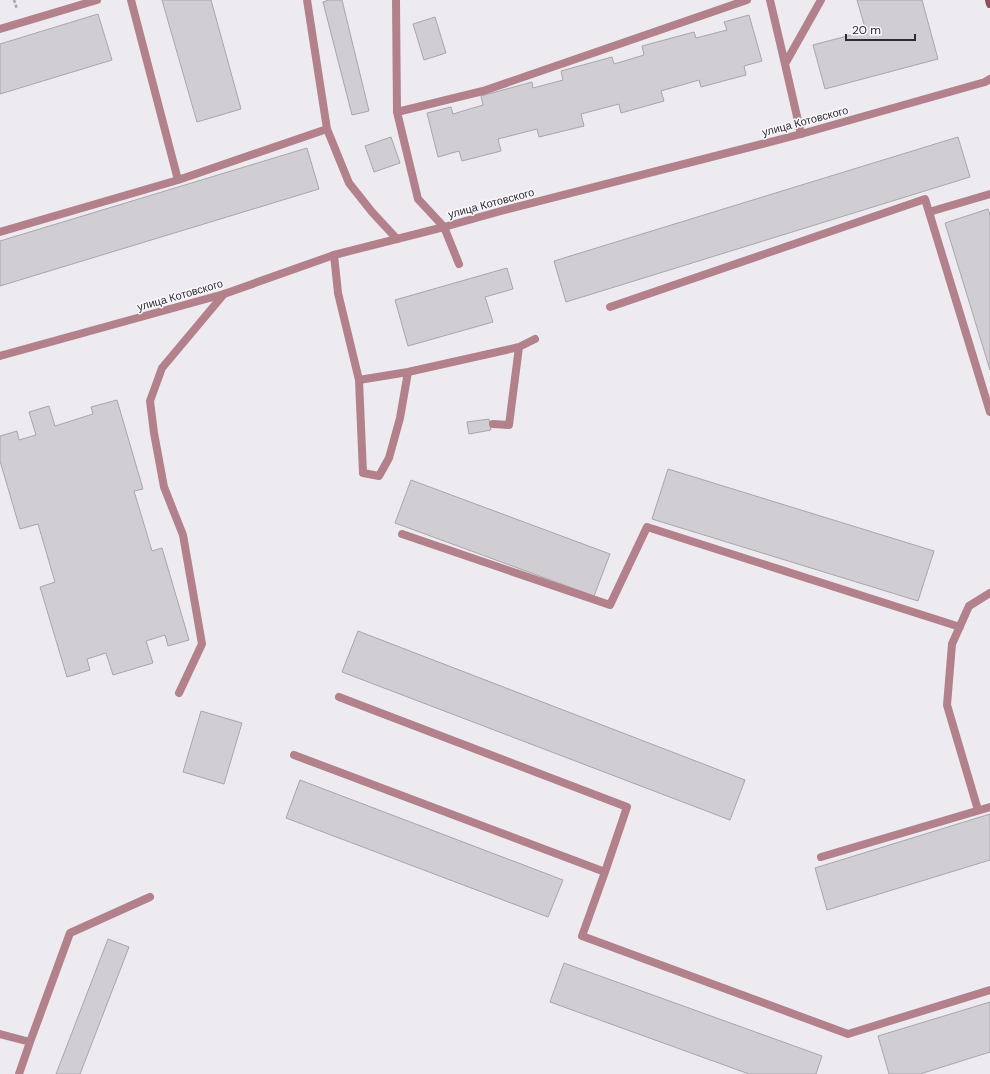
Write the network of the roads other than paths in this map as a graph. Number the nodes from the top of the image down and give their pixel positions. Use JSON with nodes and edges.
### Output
{"nodes":[{"id":1,"x":97,"y":0,"type":"edge"},
{"id":2,"x":131,"y":0,"type":"edge"},
{"id":3,"x":307,"y":0,"type":"edge"},
{"id":4,"x":396,"y":0,"type":"edge"},
{"id":5,"x":748,"y":0,"type":"edge"},
{"id":6,"x":770,"y":0,"type":"edge"},
{"id":7,"x":821,"y":0,"type":"edge"},
{"id":8,"x":989,"y":0,"type":"edge"},
{"id":9,"x":990,"y":4,"type":"edge"},
{"id":10,"x":0,"y":29,"type":"edge"},
{"id":11,"x":785,"y":64,"type":"junction"},
{"id":12,"x":990,"y":79,"type":"edge"},
{"id":13,"x":397,"y":112,"type":"junction"},
{"id":14,"x":328,"y":129,"type":"junction"},
{"id":15,"x":801,"y":134,"type":"junction"},
{"id":16,"x":178,"y":180,"type":"junction"},
{"id":17,"x":990,"y":194,"type":"edge"},
{"id":18,"x":929,"y":212,"type":"junction"},
{"id":19,"x":444,"y":226,"type":"junction"},
{"id":20,"x":0,"y":232,"type":"edge"},
{"id":21,"x":397,"y":239,"type":"junction"},
{"id":22,"x":334,"y":255,"type":"junction"},
{"id":23,"x":458,"y":264,"type":"dead end"},
{"id":24,"x":224,"y":294,"type":"junction"},
{"id":25,"x":610,"y":307,"type":"dead end"},
{"id":26,"x":536,"y":339,"type":"dead end"},
{"id":27,"x":519,"y":347,"type":"junction"},
{"id":28,"x":0,"y":356,"type":"edge"},
{"id":29,"x":408,"y":372,"type":"junction"},
{"id":30,"x":359,"y":380,"type":"junction"},
{"id":31,"x":990,"y":412,"type":"edge"},
{"id":32,"x":493,"y":424,"type":"dead end"},
{"id":33,"x":402,"y":534,"type":"dead end"},
{"id":34,"x":990,"y":593,"type":"edge"},
{"id":35,"x":960,"y":627,"type":"junction"},
{"id":36,"x":179,"y":693,"type":"dead end"},
{"id":37,"x":340,"y":697,"type":"dead end"},
{"id":38,"x":294,"y":755,"type":"dead end"},
{"id":39,"x":990,"y":807,"type":"edge"},
{"id":40,"x":978,"y":810,"type":"junction"},
{"id":41,"x":820,"y":857,"type":"dead end"},
{"id":42,"x":605,"y":872,"type":"junction"},
{"id":43,"x":150,"y":898,"type":"dead end"},
{"id":44,"x":990,"y":990,"type":"edge"},
{"id":45,"x":0,"y":1034,"type":"edge"},
{"id":46,"x":30,"y":1042,"type":"junction"},
{"id":47,"x":19,"y":1074,"type":"edge"}],
"edges":[{"from":1,"to":10,"type":"street"},
{"from":2,"to":16,"type":"street"},
{"from":3,"to":14,"type":"street"},
{"from":4,"to":13,"type":"street"},
{"from":5,"to":13,"type":"street"},
{"from":6,"to":11,"type":"street"},
{"from":7,"to":11,"type":"street"},
{"from":8,"to":9,"type":"main road"},
{"from":11,"to":15,"type":"street"},
{"from":12,"to":15,"type":"street","name":"улица Котовского"},
{"from":13,"to":19,"type":"street"},
{"from":14,"to":16,"type":"street"},
{"from":14,"to":21,"type":"street"},
{"from":15,"to":19,"type":"street","name":"улица Котовского"},
{"from":16,"to":20,"type":"street"},
{"from":17,"to":18,"type":"street"},
{"from":18,"to":25,"type":"street"},
{"from":18,"to":31,"type":"street"},
{"from":19,"to":21,"type":"street","name":"улица Котовского"},
{"from":19,"to":23,"type":"street"},
{"from":21,"to":22,"type":"street","name":"улица Котовского"},
{"from":22,"to":24,"type":"street","name":"улица Котовского"},
{"from":22,"to":30,"type":"street"},
{"from":24,"to":28,"type":"street","name":"улица Котовского"},
{"from":24,"to":36,"type":"street"},
{"from":26,"to":27,"type":"street"},
{"from":27,"to":29,"type":"street"},
{"from":27,"to":32,"type":"street"},
{"from":29,"to":30,"type":"street"},
{"from":29,"to":30,"type":"street"},
{"from":33,"to":35,"type":"street"},
{"from":34,"to":35,"type":"street"},
{"from":35,"to":40,"type":"street"},
{"from":37,"to":42,"type":"street"},
{"from":38,"to":42,"type":"street"},
{"from":39,"to":40,"type":"street"},
{"from":40,"to":41,"type":"street"},
{"from":42,"to":44,"type":"street"},
{"from":43,"to":46,"type":"street"},
{"from":45,"to":46,"type":"street"},
{"from":46,"to":47,"type":"street"}]}
